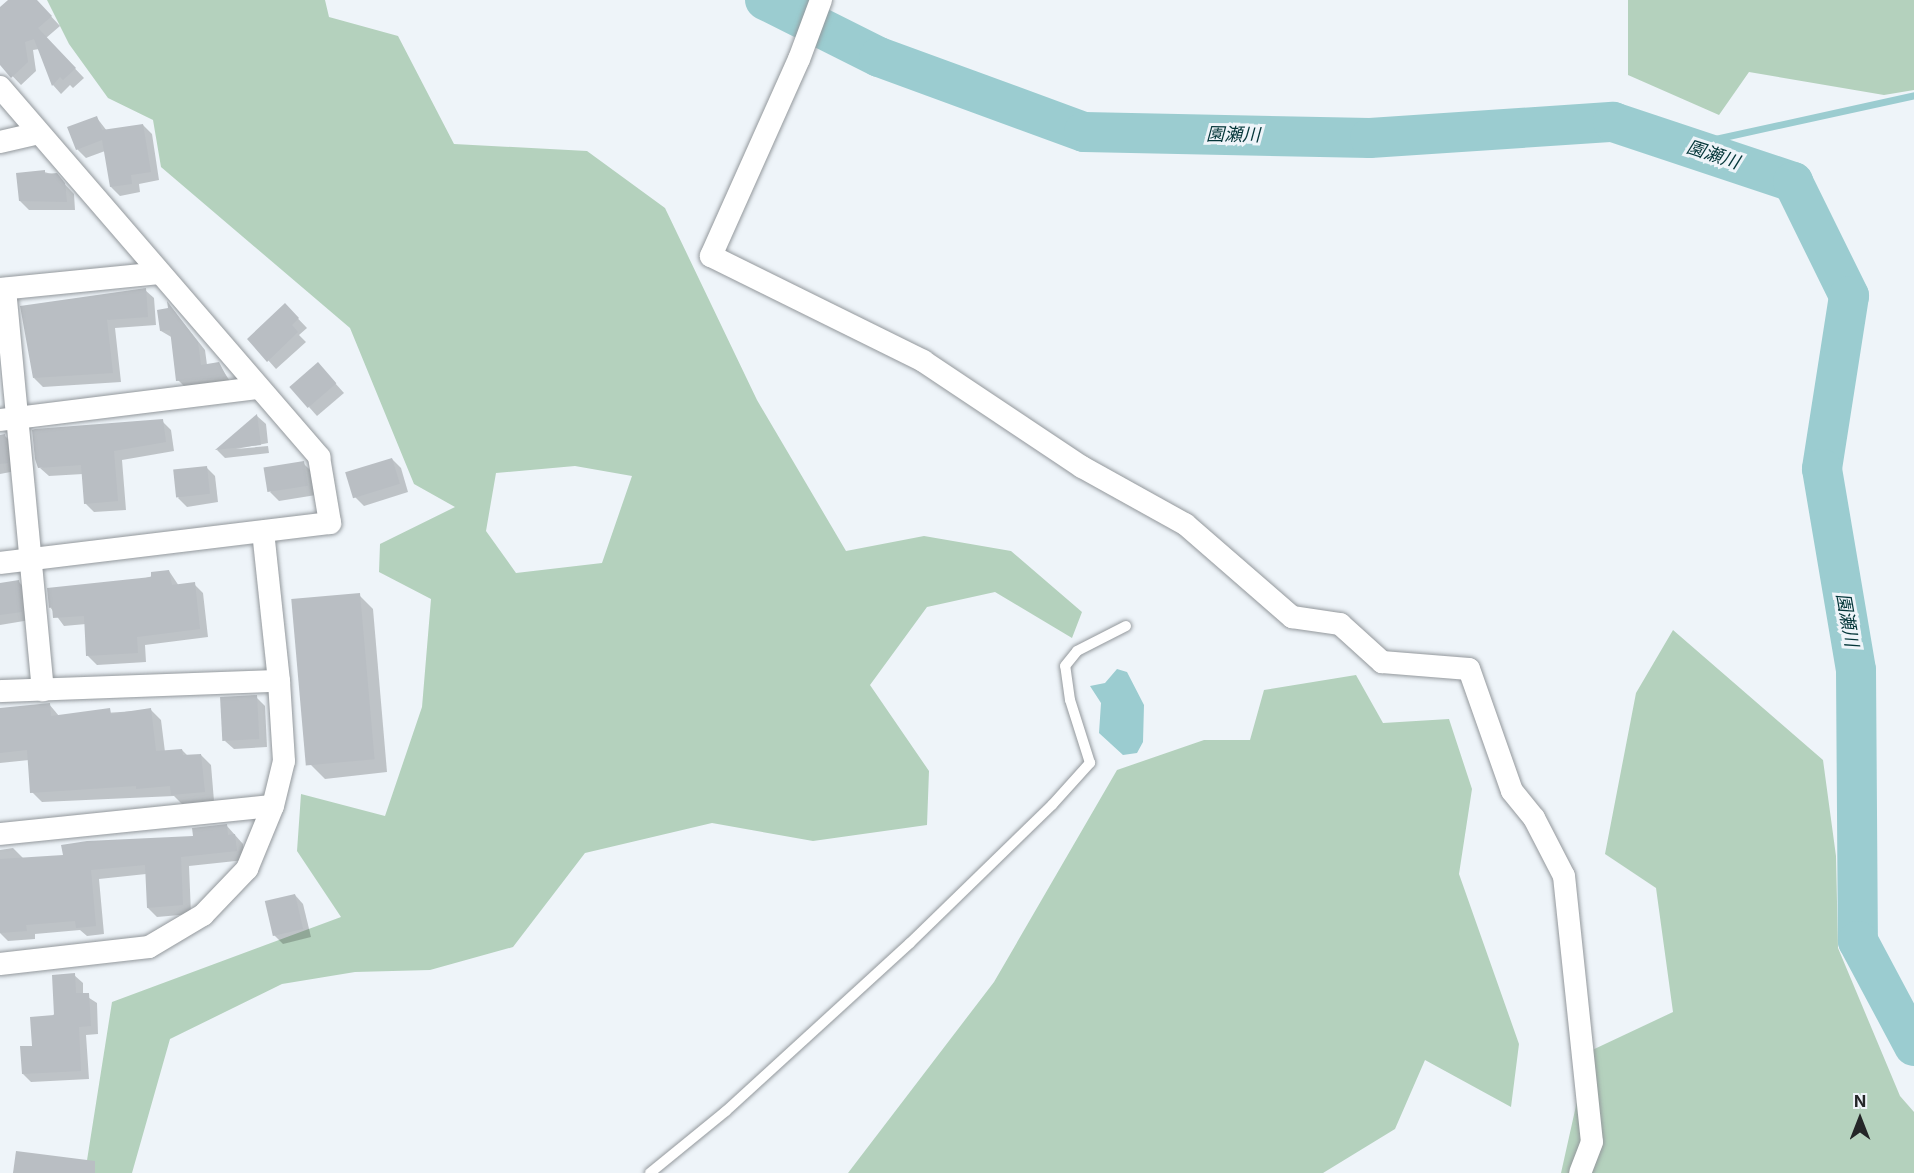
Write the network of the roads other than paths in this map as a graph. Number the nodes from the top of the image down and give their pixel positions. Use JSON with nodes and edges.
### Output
{"nodes":[{"id":1,"x":821,"y":0,"type":"edge"},
{"id":2,"x":0,"y":87,"type":"edge"},
{"id":3,"x":39,"y":133,"type":"junction"},
{"id":4,"x":0,"y":142,"type":"edge"},
{"id":5,"x":159,"y":273,"type":"junction"},
{"id":6,"x":2,"y":289,"type":"edge"},
{"id":7,"x":258,"y":388,"type":"junction"},
{"id":8,"x":9,"y":419,"type":"edge"},
{"id":9,"x":263,"y":532,"type":"junction"},
{"id":10,"x":32,"y":560,"type":"junction"},
{"id":11,"x":0,"y":563,"type":"edge"},
{"id":12,"x":1126,"y":626,"type":"dead end"},
{"id":13,"x":279,"y":681,"type":"junction"},
{"id":14,"x":43,"y":690,"type":"junction"},
{"id":15,"x":0,"y":691,"type":"edge"},
{"id":16,"x":273,"y":806,"type":"junction"},
{"id":17,"x":0,"y":834,"type":"edge"},
{"id":18,"x":0,"y":964,"type":"edge"},
{"id":19,"x":650,"y":1173,"type":"edge"},
{"id":20,"x":1580,"y":1173,"type":"edge"}],
"edges":[{"from":1,"to":20,"type":"street"},
{"from":2,"to":3,"type":"street"},
{"from":3,"to":4,"type":"street"},
{"from":3,"to":5,"type":"street"},
{"from":5,"to":6,"type":"street"},
{"from":5,"to":7,"type":"street"},
{"from":6,"to":8,"type":"street"},
{"from":7,"to":8,"type":"street"},
{"from":7,"to":9,"type":"street"},
{"from":8,"to":10,"type":"street"},
{"from":9,"to":10,"type":"street"},
{"from":9,"to":13,"type":"street"},
{"from":10,"to":11,"type":"street"},
{"from":10,"to":14,"type":"street"},
{"from":12,"to":19,"type":"lane"},
{"from":13,"to":14,"type":"street"},
{"from":13,"to":16,"type":"street"},
{"from":14,"to":15,"type":"street"},
{"from":16,"to":17,"type":"street"},
{"from":16,"to":18,"type":"street"}]}
